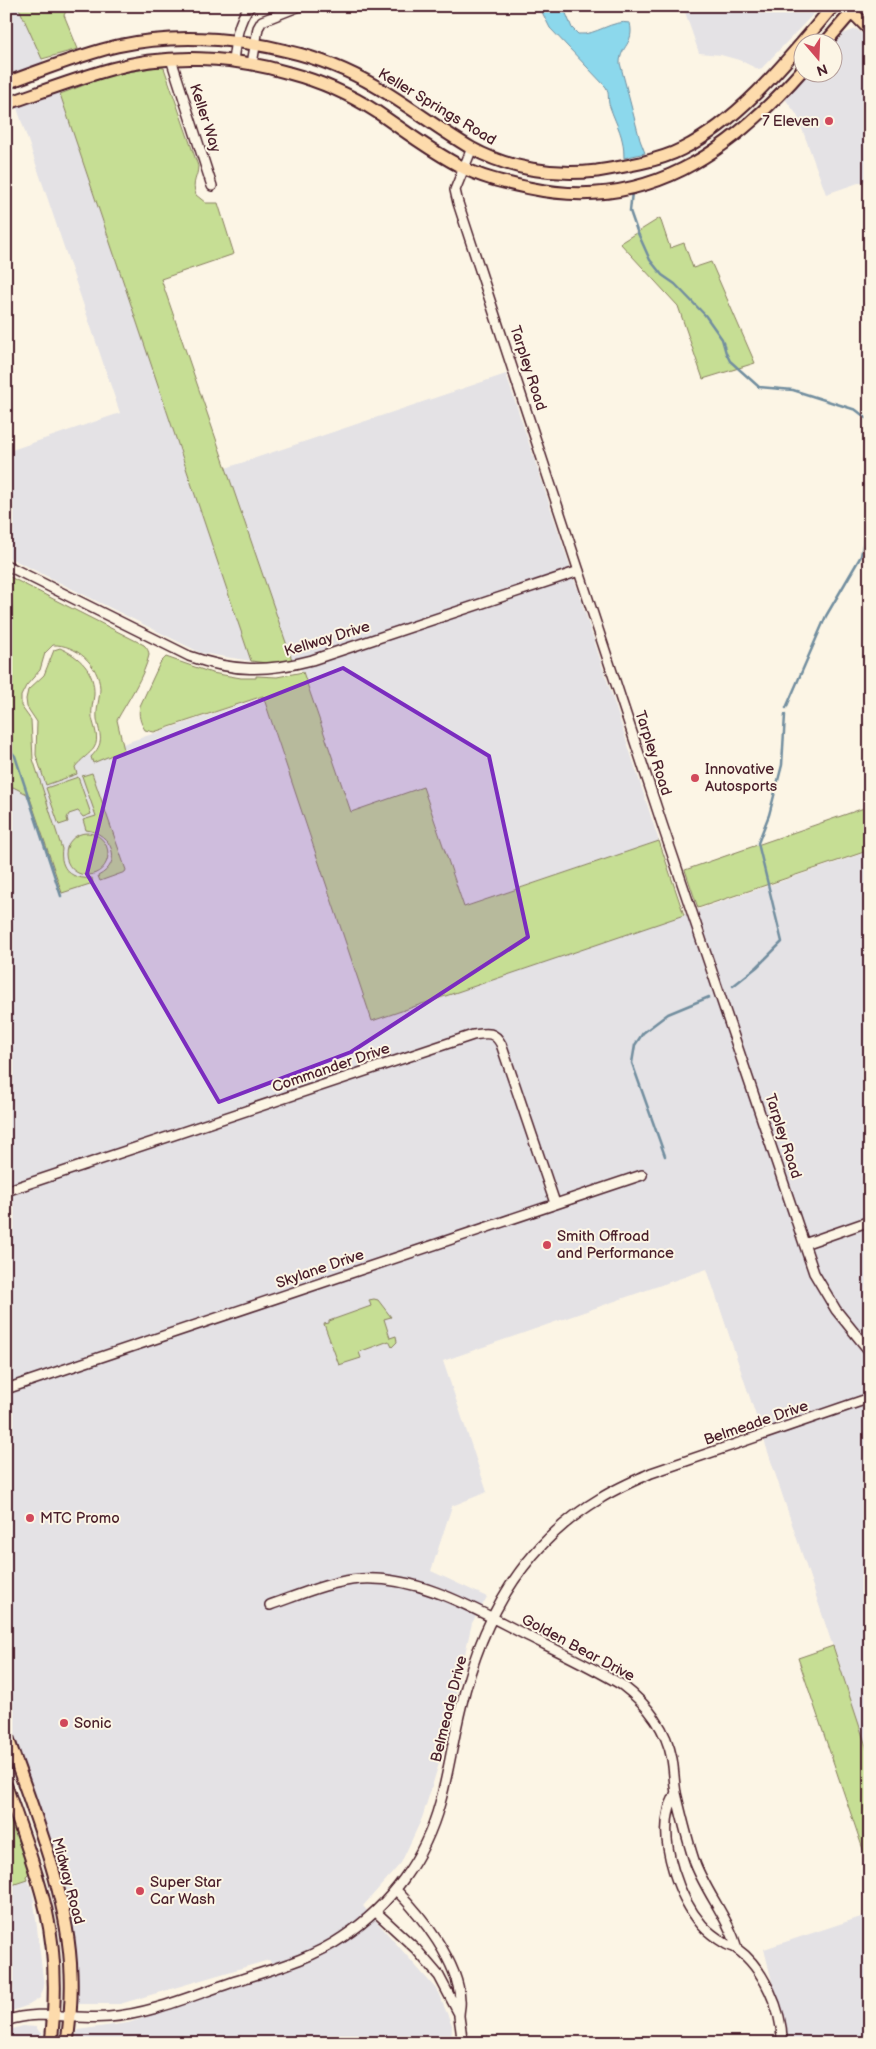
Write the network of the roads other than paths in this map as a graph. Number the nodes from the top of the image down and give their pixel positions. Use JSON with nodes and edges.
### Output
{"nodes":[{"id":1,"x":250,"y":6,"type":"edge"},
{"id":2,"x":300,"y":6,"type":"edge"},
{"id":3,"x":833,"y":6,"type":"edge"},
{"id":4,"x":852,"y":8,"type":"edge"},
{"id":5,"x":870,"y":30,"type":"edge"},
{"id":6,"x":834,"y":32,"type":"edge"},
{"id":7,"x":236,"y":41,"type":"junction"},
{"id":8,"x":256,"y":44,"type":"junction"},
{"id":9,"x":171,"y":59,"type":"junction"},
{"id":10,"x":233,"y":61,"type":"junction"},
{"id":11,"x":252,"y":64,"type":"junction"},
{"id":12,"x":794,"y":79,"type":"edge"},
{"id":13,"x":8,"y":82,"type":"edge"},
{"id":14,"x":11,"y":102,"type":"edge"},
{"id":15,"x":472,"y":148,"type":"junction"},
{"id":16,"x":680,"y":150,"type":"junction"},
{"id":17,"x":688,"y":167,"type":"junction"},
{"id":18,"x":464,"y":168,"type":"junction"},
{"id":19,"x":212,"y":186,"type":"dead end"},
{"id":20,"x":6,"y":565,"type":"edge"},
{"id":21,"x":578,"y":571,"type":"junction"},
{"id":22,"x":642,"y":1174,"type":"dead end"},
{"id":23,"x":6,"y":1191,"type":"edge"},
{"id":24,"x":555,"y":1204,"type":"junction"},
{"id":25,"x":870,"y":1222,"type":"edge"},
{"id":26,"x":804,"y":1244,"type":"junction"},
{"id":27,"x":870,"y":1352,"type":"edge"},
{"id":28,"x":6,"y":1389,"type":"edge"},
{"id":29,"x":870,"y":1398,"type":"edge"},
{"id":30,"x":270,"y":1605,"type":"dead end"},
{"id":31,"x":491,"y":1617,"type":"junction"},
{"id":32,"x":6,"y":1733,"type":"edge"},
{"id":33,"x":12,"y":1766,"type":"edge"},
{"id":34,"x":6,"y":1786,"type":"edge"},
{"id":35,"x":676,"y":1792,"type":"junction"},
{"id":36,"x":56,"y":1885,"type":"junction"},
{"id":37,"x":40,"y":1888,"type":"junction"},
{"id":38,"x":396,"y":1890,"type":"junction"},
{"id":39,"x":376,"y":1912,"type":"junction"},
{"id":40,"x":737,"y":1948,"type":"junction"},
{"id":41,"x":54,"y":2014,"type":"junction"},
{"id":42,"x":459,"y":2014,"type":"junction"},
{"id":43,"x":70,"y":2016,"type":"junction"},
{"id":44,"x":6,"y":2021,"type":"edge"},
{"id":45,"x":51,"y":2043,"type":"edge"},
{"id":46,"x":67,"y":2043,"type":"edge"},
{"id":47,"x":462,"y":2043,"type":"edge"},
{"id":48,"x":782,"y":2043,"type":"edge"}],
"edges":[{"from":1,"to":7,"type":"street"},
{"from":2,"to":8,"type":"street"},
{"from":3,"to":16,"type":"main road","name":"Keller Springs Road"},
{"from":4,"to":5,"type":"main road"},
{"from":4,"to":6,"type":"main road"},
{"from":7,"to":8,"type":"main road","name":"Keller Springs Road"},
{"from":7,"to":10,"type":"street"},
{"from":7,"to":13,"type":"main road","name":"Keller Springs Road"},
{"from":8,"to":11,"type":"street"},
{"from":8,"to":15,"type":"main road","name":"Keller Springs Road"},
{"from":9,"to":10,"type":"main road"},
{"from":9,"to":14,"type":"main road"},
{"from":9,"to":19,"type":"street","name":"Keller Way"},
{"from":10,"to":11,"type":"main road"},
{"from":11,"to":18,"type":"main road"},
{"from":12,"to":17,"type":"main road"},
{"from":13,"to":14,"type":"main road"},
{"from":15,"to":16,"type":"main road","name":"Keller Springs Road"},
{"from":15,"to":18,"type":"street","name":"Tarpley Road"},
{"from":16,"to":17,"type":"main road"},
{"from":17,"to":18,"type":"main road"},
{"from":18,"to":21,"type":"street","name":"Tarpley Road"},
{"from":20,"to":21,"type":"street","name":"Kellway Drive"},
{"from":21,"to":26,"type":"street","name":"Tarpley Road"},
{"from":22,"to":24,"type":"street","name":"Skylane Drive"},
{"from":23,"to":24,"type":"street","name":"Commander Drive"},
{"from":24,"to":28,"type":"street","name":"Skylane Drive"},
{"from":25,"to":26,"type":"street"},
{"from":26,"to":27,"type":"street","name":"Tarpley Road"},
{"from":29,"to":31,"type":"street","name":"Belmeade Drive"},
{"from":30,"to":31,"type":"street","name":"Golden Bear Drive"},
{"from":31,"to":35,"type":"street","name":"Golden Bear Drive"},
{"from":31,"to":38,"type":"street","name":"Belmeade Drive"},
{"from":32,"to":33,"type":"main road","name":"Midway Road"},
{"from":33,"to":36,"type":"main road","name":"Midway Road"},
{"from":34,"to":37,"type":"main road","name":"Midway Road"},
{"from":35,"to":40,"type":"street","name":"Golden Bear Drive"},
{"from":35,"to":40,"type":"street","name":"Golden Bear Drive"},
{"from":36,"to":37,"type":"main road"},
{"from":36,"to":43,"type":"main road","name":"Midway Road"},
{"from":37,"to":41,"type":"main road","name":"Midway Road"},
{"from":38,"to":39,"type":"street","name":"Belmeade Drive"},
{"from":38,"to":42,"type":"street"},
{"from":39,"to":42,"type":"street"},
{"from":39,"to":43,"type":"street","name":"Belmeade Drive"},
{"from":40,"to":48,"type":"street","name":"Golden Bear Drive"},
{"from":41,"to":43,"type":"street","name":"Belmeade Drive"},
{"from":41,"to":44,"type":"street","name":"Belmeade Drive"},
{"from":41,"to":45,"type":"main road","name":"Midway Road"},
{"from":42,"to":47,"type":"street"},
{"from":43,"to":46,"type":"main road","name":"Midway Road"}]}
